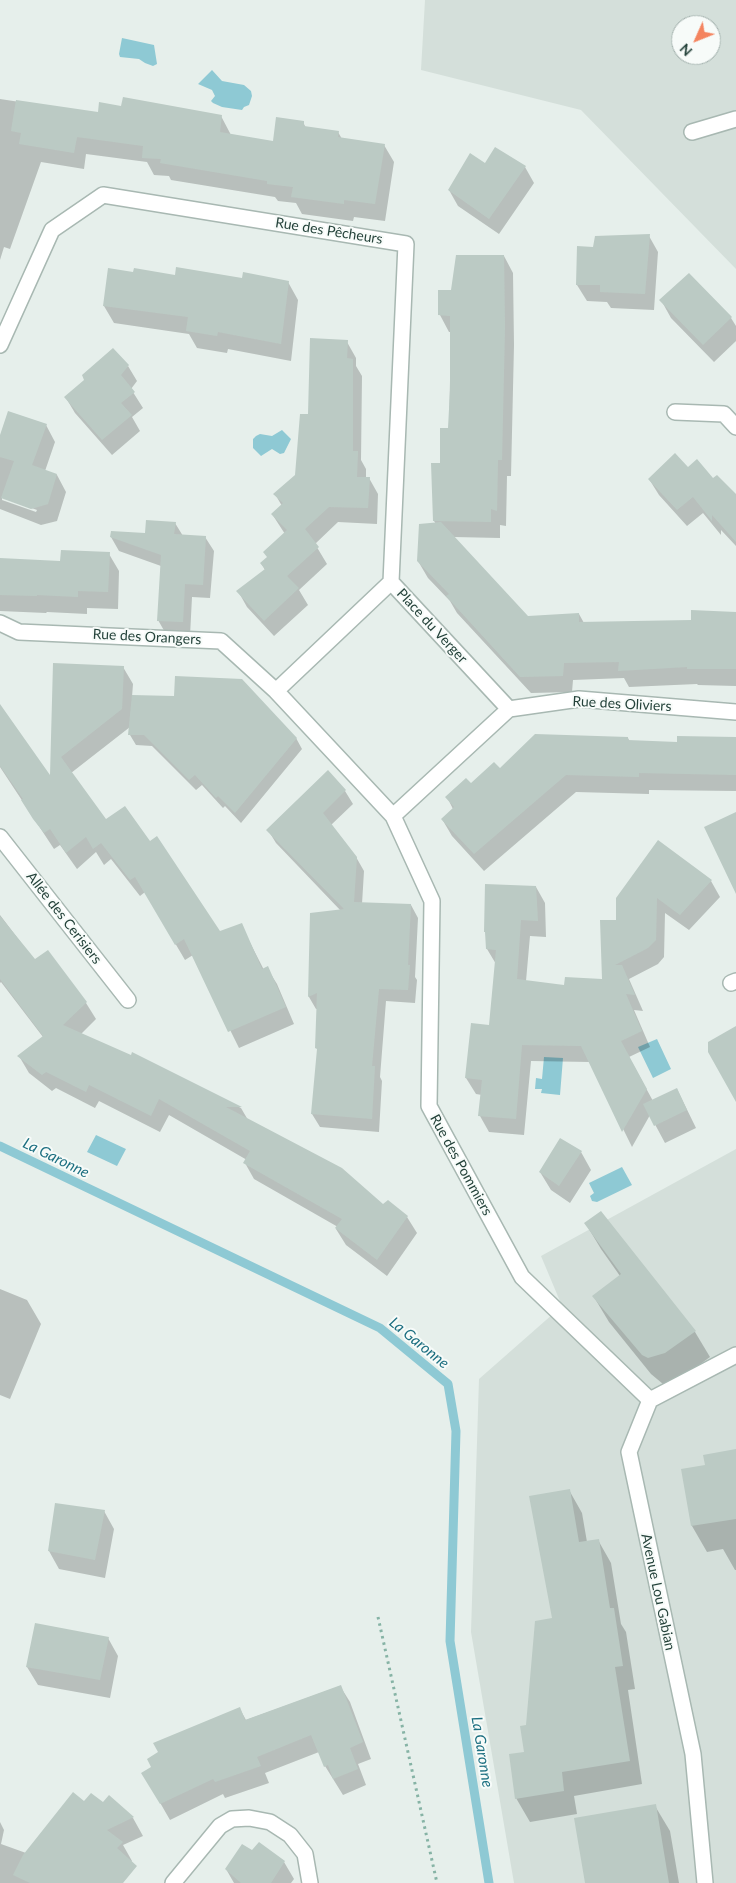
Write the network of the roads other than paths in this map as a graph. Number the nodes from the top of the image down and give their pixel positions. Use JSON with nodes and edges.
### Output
{"nodes":[{"id":1,"x":736,"y":119,"type":"edge"},
{"id":2,"x":692,"y":132,"type":"dead end"},
{"id":3,"x":0,"y":345,"type":"edge"},
{"id":4,"x":675,"y":412,"type":"dead end"},
{"id":5,"x":736,"y":427,"type":"edge"},
{"id":6,"x":391,"y":582,"type":"junction"},
{"id":7,"x":0,"y":623,"type":"edge"},
{"id":8,"x":276,"y":691,"type":"junction"},
{"id":9,"x":509,"y":709,"type":"junction"},
{"id":10,"x":736,"y":712,"type":"edge"},
{"id":11,"x":394,"y":816,"type":"junction"},
{"id":12,"x":0,"y":837,"type":"edge"},
{"id":13,"x":128,"y":1000,"type":"dead end"},
{"id":14,"x":736,"y":1355,"type":"edge"},
{"id":15,"x":650,"y":1400,"type":"junction"},
{"id":16,"x":174,"y":1883,"type":"edge"},
{"id":17,"x":310,"y":1883,"type":"edge"},
{"id":18,"x":705,"y":1883,"type":"edge"}],
"edges":[{"from":1,"to":2,"type":"street"},
{"from":3,"to":6,"type":"street","name":"Rue des Pêcheurs"},
{"from":4,"to":5,"type":"street"},
{"from":6,"to":8,"type":"street","name":"Place du Verger"},
{"from":6,"to":9,"type":"street","name":"Place du Verger"},
{"from":7,"to":8,"type":"street","name":"Rue des Orangers"},
{"from":8,"to":11,"type":"street"},
{"from":9,"to":10,"type":"street","name":"Rue des Oliviers"},
{"from":9,"to":11,"type":"street"},
{"from":11,"to":15,"type":"street","name":"Rue des Pommiers"},
{"from":12,"to":13,"type":"street","name":"Allée des Cerisiers"},
{"from":14,"to":15,"type":"street"},
{"from":15,"to":18,"type":"street","name":"Avenue Lou Gabian"},
{"from":16,"to":17,"type":"street"}]}
